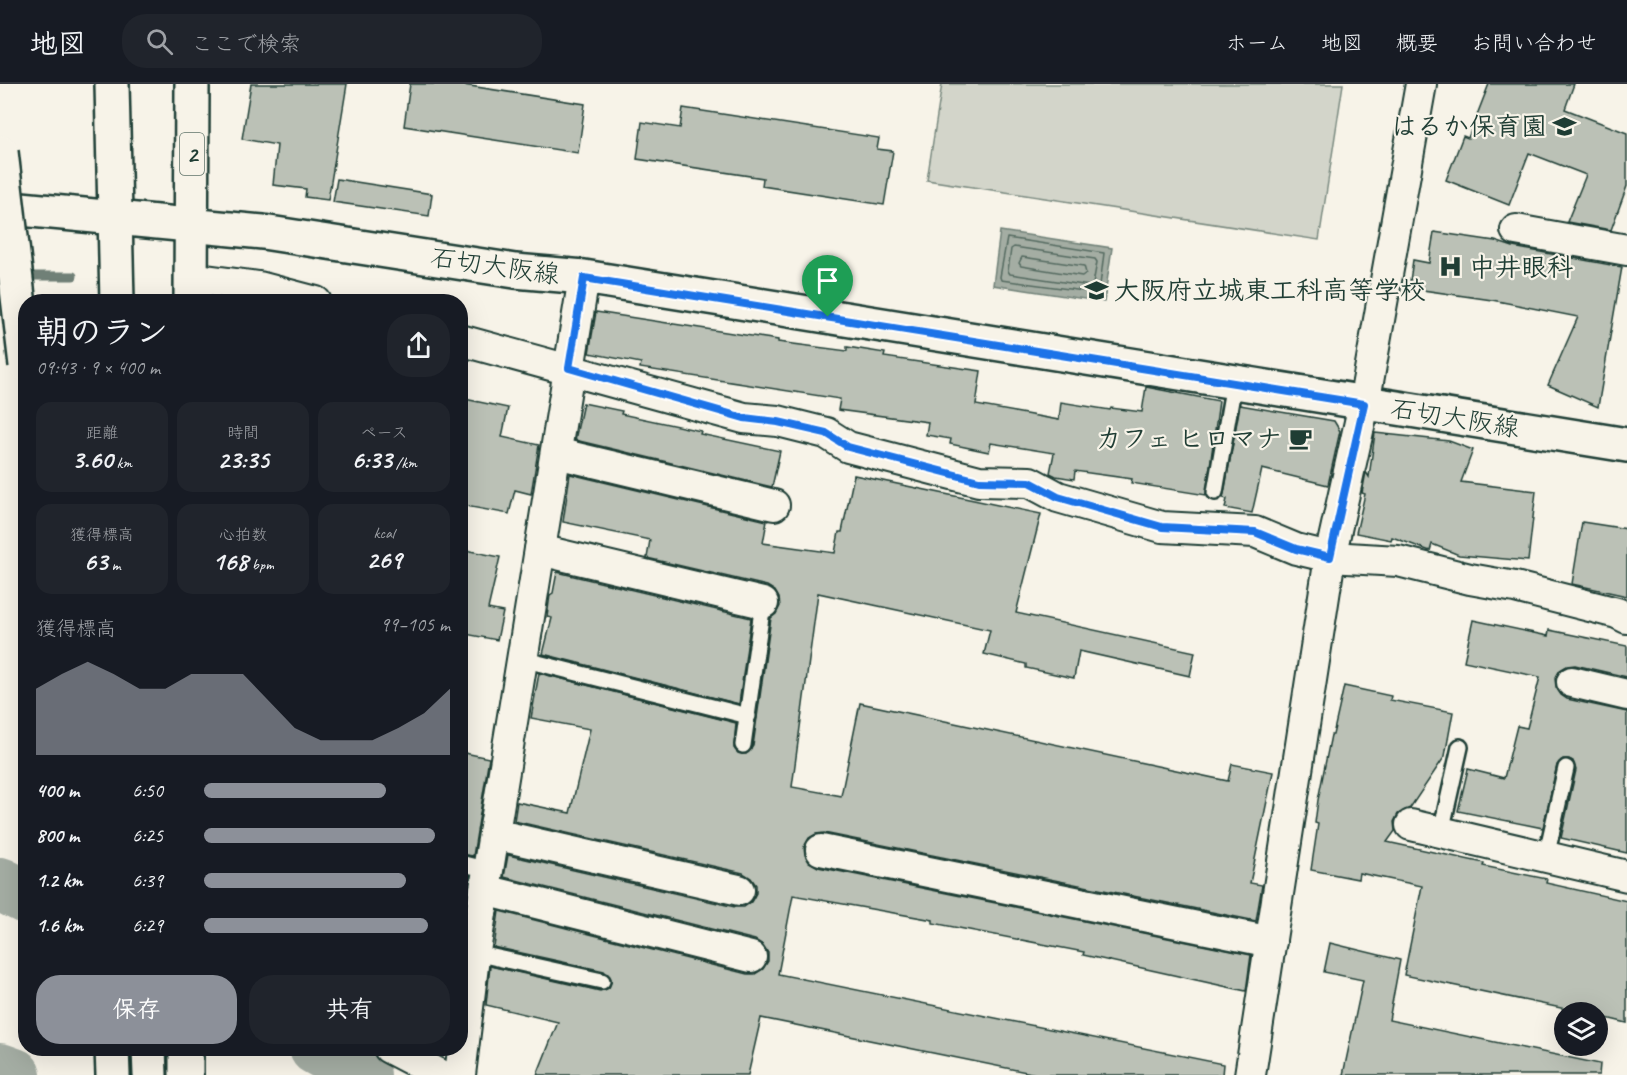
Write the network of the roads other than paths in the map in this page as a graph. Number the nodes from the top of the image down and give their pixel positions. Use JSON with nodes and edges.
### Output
{"nodes":[{"id":1,"x":112,"y":84,"type":"edge"},
{"id":2,"x":192,"y":84,"type":"edge"},
{"id":3,"x":1420,"y":84,"type":"edge"},
{"id":4,"x":0,"y":143,"type":"edge"},
{"id":5,"x":0,"y":207,"type":"edge"},
{"id":6,"x":114,"y":218,"type":"junction"},
{"id":7,"x":191,"y":224,"type":"junction"},
{"id":8,"x":1516,"y":230,"type":"dead end"},
{"id":9,"x":1627,"y":250,"type":"edge"},
{"id":10,"x":584,"y":278,"type":"junction"},
{"id":11,"x":191,"y":290,"type":"edge"},
{"id":12,"x":117,"y":294,"type":"edge"},
{"id":13,"x":288,"y":294,"type":"edge"},
{"id":14,"x":18,"y":297,"type":"edge"},
{"id":15,"x":468,"y":342,"type":"edge"},
{"id":16,"x":569,"y":368,"type":"junction"},
{"id":17,"x":1234,"y":383,"type":"junction"},
{"id":18,"x":1364,"y":404,"type":"junction"},
{"id":19,"x":1627,"y":445,"type":"edge"},
{"id":20,"x":556,"y":453,"type":"junction"},
{"id":21,"x":1215,"y":492,"type":"dead end"},
{"id":22,"x":774,"y":505,"type":"dead end"},
{"id":23,"x":540,"y":550,"type":"junction"},
{"id":24,"x":1330,"y":557,"type":"junction"},
{"id":25,"x":763,"y":603,"type":"joint"},
{"id":26,"x":1627,"y":618,"type":"edge"},
{"id":27,"x":522,"y":659,"type":"junction"},
{"id":28,"x":1572,"y":682,"type":"dead end"},
{"id":29,"x":1627,"y":695,"type":"edge"},
{"id":30,"x":748,"y":716,"type":"junction"},
{"id":31,"x":743,"y":745,"type":"dead end"},
{"id":32,"x":1460,"y":747,"type":"dead end"},
{"id":33,"x":1566,"y":768,"type":"dead end"},
{"id":34,"x":1411,"y":825,"type":"dead end"},
{"id":35,"x":1441,"y":832,"type":"junction"},
{"id":36,"x":494,"y":834,"type":"junction"},
{"id":37,"x":821,"y":850,"type":"dead end"},
{"id":38,"x":1546,"y":857,"type":"junction"},
{"id":39,"x":478,"y":874,"type":"edge"},
{"id":40,"x":1627,"y":876,"type":"edge"},
{"id":41,"x":739,"y":891,"type":"dead end"},
{"id":42,"x":1271,"y":942,"type":"junction"},
{"id":43,"x":475,"y":953,"type":"junction"},
{"id":44,"x":751,"y":957,"type":"dead end"},
{"id":45,"x":602,"y":981,"type":"dead end"},
{"id":46,"x":468,"y":1010,"type":"edge"},
{"id":47,"x":112,"y":1056,"type":"edge"},
{"id":48,"x":149,"y":1056,"type":"edge"},
{"id":49,"x":186,"y":1056,"type":"edge"},
{"id":50,"x":404,"y":1056,"type":"edge"},
{"id":51,"x":462,"y":1056,"type":"edge"},
{"id":52,"x":113,"y":1075,"type":"edge"},
{"id":53,"x":150,"y":1075,"type":"edge"},
{"id":54,"x":186,"y":1075,"type":"edge"},
{"id":55,"x":441,"y":1075,"type":"edge"},
{"id":56,"x":460,"y":1075,"type":"edge"},
{"id":57,"x":1250,"y":1075,"type":"edge"}],
"edges":[{"from":1,"to":6,"type":"main road"},
{"from":2,"to":7,"type":"main road","number":"2"},
{"from":3,"to":18,"type":"street"},
{"from":4,"to":14,"type":"main road","bridge":true},
{"from":5,"to":6,"type":"main road","name":"石切大阪線"},
{"from":6,"to":7,"type":"main road","name":"石切大阪線"},
{"from":6,"to":12,"type":"main road"},
{"from":7,"to":10,"type":"main road","name":"石切大阪線"},
{"from":7,"to":11,"type":"main road","number":"2"},
{"from":8,"to":9,"type":"street"},
{"from":10,"to":16,"type":"street"},
{"from":10,"to":17,"type":"main road","name":"石切大阪線"},
{"from":11,"to":13,"type":"street"},
{"from":15,"to":16,"type":"street"},
{"from":16,"to":20,"type":"street"},
{"from":16,"to":24,"type":"street"},
{"from":17,"to":18,"type":"main road","name":"石切大阪線"},
{"from":17,"to":21,"type":"lane"},
{"from":18,"to":19,"type":"main road","name":"石切大阪線"},
{"from":18,"to":24,"type":"street"},
{"from":20,"to":22,"type":"street"},
{"from":20,"to":23,"type":"street"},
{"from":23,"to":25,"type":"street"},
{"from":23,"to":27,"type":"street"},
{"from":24,"to":26,"type":"street"},
{"from":24,"to":42,"type":"street"},
{"from":25,"to":30,"type":"lane"},
{"from":27,"to":30,"type":"lane"},
{"from":27,"to":36,"type":"street"},
{"from":28,"to":29,"type":"street"},
{"from":30,"to":31,"type":"lane"},
{"from":32,"to":35,"type":"lane"},
{"from":33,"to":38,"type":"lane"},
{"from":34,"to":35,"type":"street"},
{"from":35,"to":38,"type":"street"},
{"from":36,"to":39,"type":"street"},
{"from":36,"to":41,"type":"street"},
{"from":37,"to":42,"type":"street"},
{"from":38,"to":40,"type":"street"},
{"from":39,"to":43,"type":"street"},
{"from":39,"to":44,"type":"street"},
{"from":42,"to":57,"type":"street"},
{"from":43,"to":45,"type":"lane"},
{"from":43,"to":46,"type":"street"},
{"from":47,"to":52,"type":"main road"},
{"from":48,"to":53,"type":"main road"},
{"from":49,"to":54,"type":"main road"},
{"from":50,"to":55,"type":"street"},
{"from":51,"to":56,"type":"street"}]}
